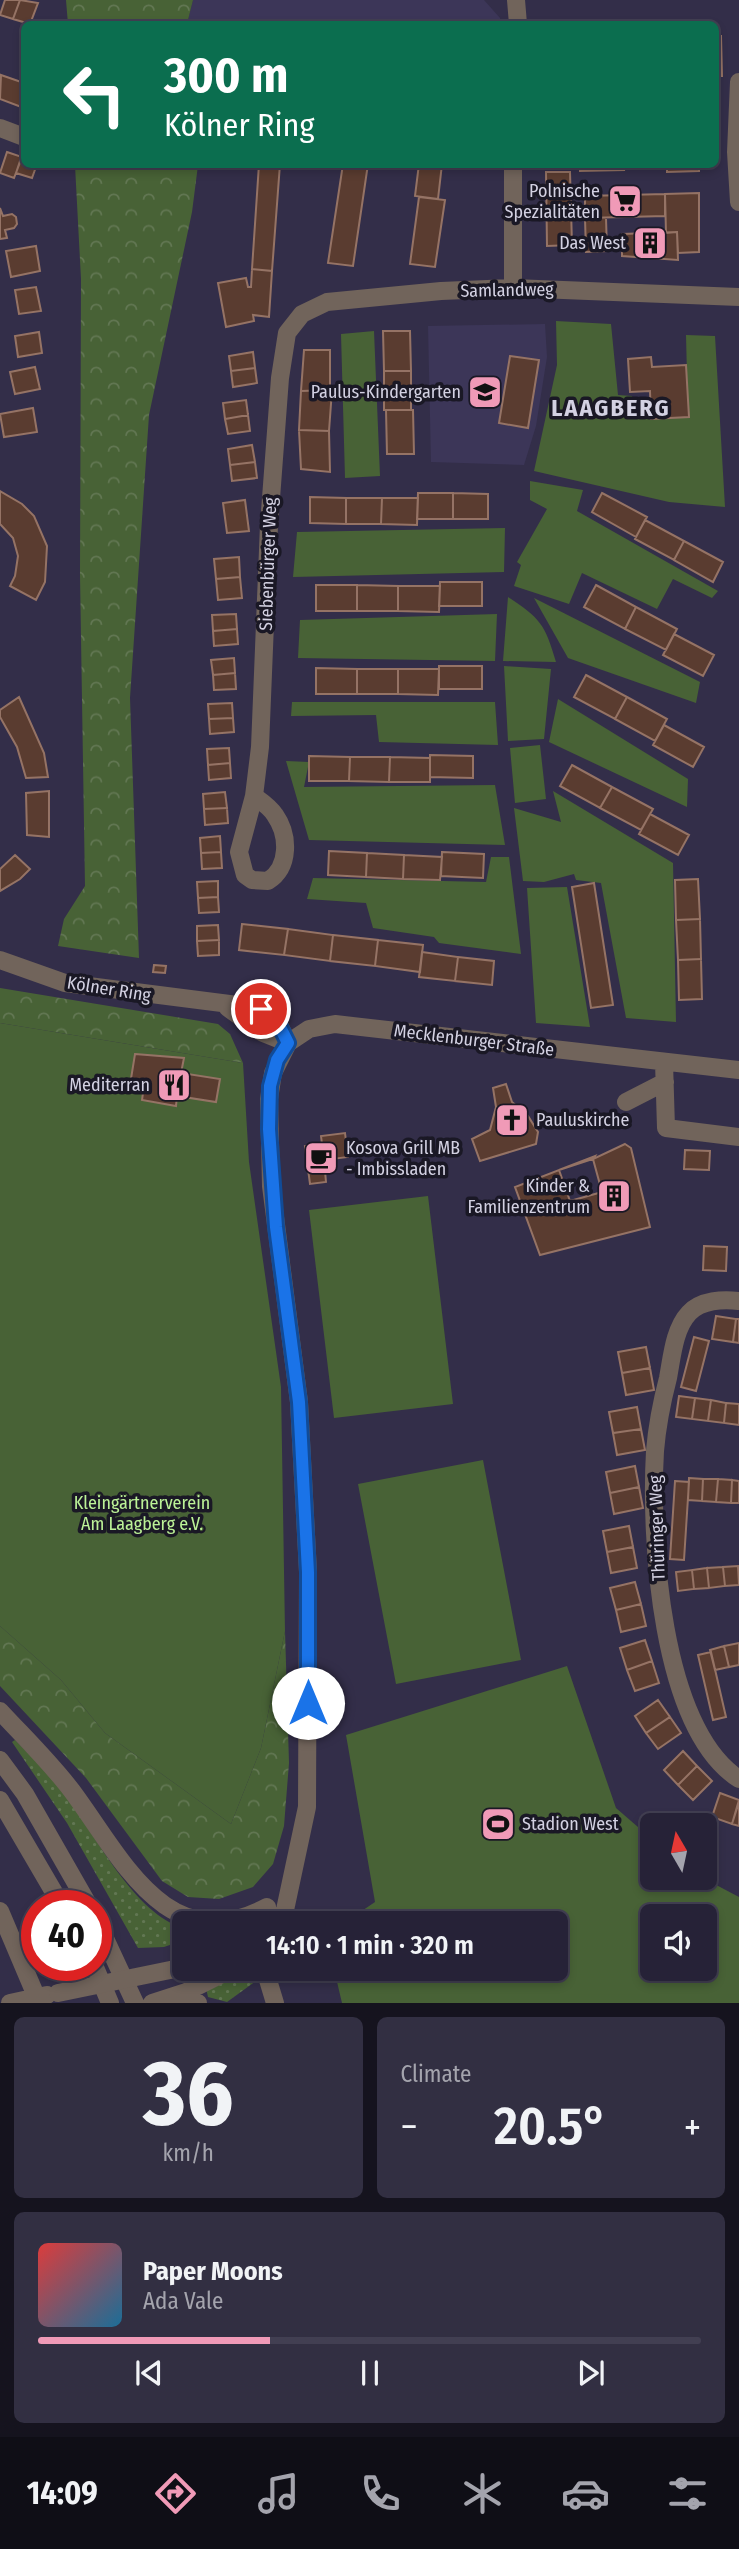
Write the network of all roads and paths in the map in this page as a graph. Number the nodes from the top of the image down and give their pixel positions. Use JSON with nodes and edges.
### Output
{"nodes":[{"id":1,"x":516,"y":0,"type":"edge"},
{"id":2,"x":518,"y":21,"type":"edge"},
{"id":3,"x":739,"y":82,"type":"edge"},
{"id":4,"x":0,"y":128,"type":"edge"},
{"id":5,"x":21,"y":136,"type":"edge"},
{"id":6,"x":513,"y":168,"type":"edge"},
{"id":7,"x":739,"y":202,"type":"edge"},
{"id":8,"x":513,"y":288,"type":"junction"},
{"id":9,"x":739,"y":297,"type":"edge"},
{"id":10,"x":288,"y":333,"type":"joint"},
{"id":11,"x":254,"y":796,"type":"dead end"},
{"id":12,"x":0,"y":960,"type":"edge"},
{"id":13,"x":288,"y":1043,"type":"junction"},
{"id":14,"x":664,"y":1062,"type":"junction"},
{"id":15,"x":739,"y":1070,"type":"edge"},
{"id":16,"x":665,"y":1082,"type":"junction"},
{"id":17,"x":626,"y":1102,"type":"dead end"},
{"id":18,"x":739,"y":1137,"type":"edge"},
{"id":19,"x":739,"y":1301,"type":"edge"},
{"id":20,"x":0,"y":1711,"type":"edge"},
{"id":21,"x":0,"y":1760,"type":"edge"},
{"id":22,"x":739,"y":1779,"type":"edge"},
{"id":23,"x":0,"y":1800,"type":"edge"},
{"id":24,"x":296,"y":1862,"type":"junction"},
{"id":25,"x":53,"y":1890,"type":"edge"},
{"id":26,"x":80,"y":1890,"type":"edge"},
{"id":27,"x":267,"y":1907,"type":"junction"},
{"id":28,"x":0,"y":1911,"type":"edge"},
{"id":29,"x":263,"y":1911,"type":"edge"},
{"id":30,"x":284,"y":1911,"type":"edge"},
{"id":31,"x":112,"y":1953,"type":"edge"},
{"id":32,"x":172,"y":1969,"type":"edge"},
{"id":33,"x":101,"y":1981,"type":"edge"},
{"id":34,"x":216,"y":1981,"type":"edge"},
{"id":35,"x":270,"y":1981,"type":"edge"},
{"id":36,"x":191,"y":1999,"type":"edge"},
{"id":37,"x":38,"y":2000,"type":"edge"},
{"id":38,"x":159,"y":2001,"type":"edge"},
{"id":39,"x":10,"y":2003,"type":"edge"},
{"id":40,"x":110,"y":2003,"type":"edge"},
{"id":41,"x":135,"y":2003,"type":"edge"},
{"id":42,"x":275,"y":2003,"type":"edge"}],
"edges":[{"from":1,"to":2,"type":"street"},
{"from":3,"to":7,"type":"street"},
{"from":4,"to":5,"type":"street"},
{"from":6,"to":8,"type":"street"},
{"from":8,"to":9,"type":"street","name":"Samlandweg"},
{"from":8,"to":10,"type":"street","name":"Samlandweg"},
{"from":10,"to":11,"type":"street","name":"Siebenbürger Weg"},
{"from":12,"to":13,"type":"street","name":"Kölner Ring"},
{"from":13,"to":14,"type":"street","name":"Mecklenburger Straße"},
{"from":13,"to":24,"type":"street"},
{"from":14,"to":15,"type":"street","name":"Mecklenburger Straße"},
{"from":14,"to":16,"type":"street"},
{"from":16,"to":17,"type":"street"},
{"from":16,"to":18,"type":"street"},
{"from":19,"to":22,"type":"street","name":"Thüringer Weg"},
{"from":20,"to":27,"type":"street"},
{"from":21,"to":26,"type":"street"},
{"from":23,"to":25,"type":"street"},
{"from":24,"to":27,"type":"street"},
{"from":24,"to":30,"type":"street"},
{"from":27,"to":29,"type":"street"},
{"from":28,"to":37,"type":"street"},
{"from":31,"to":41,"type":"street"},
{"from":32,"to":37,"type":"street","bridge":true},
{"from":33,"to":40,"type":"street"},
{"from":34,"to":36,"type":"street"},
{"from":35,"to":42,"type":"street"},
{"from":36,"to":38,"type":"street"},
{"from":37,"to":39,"type":"street"}]}
